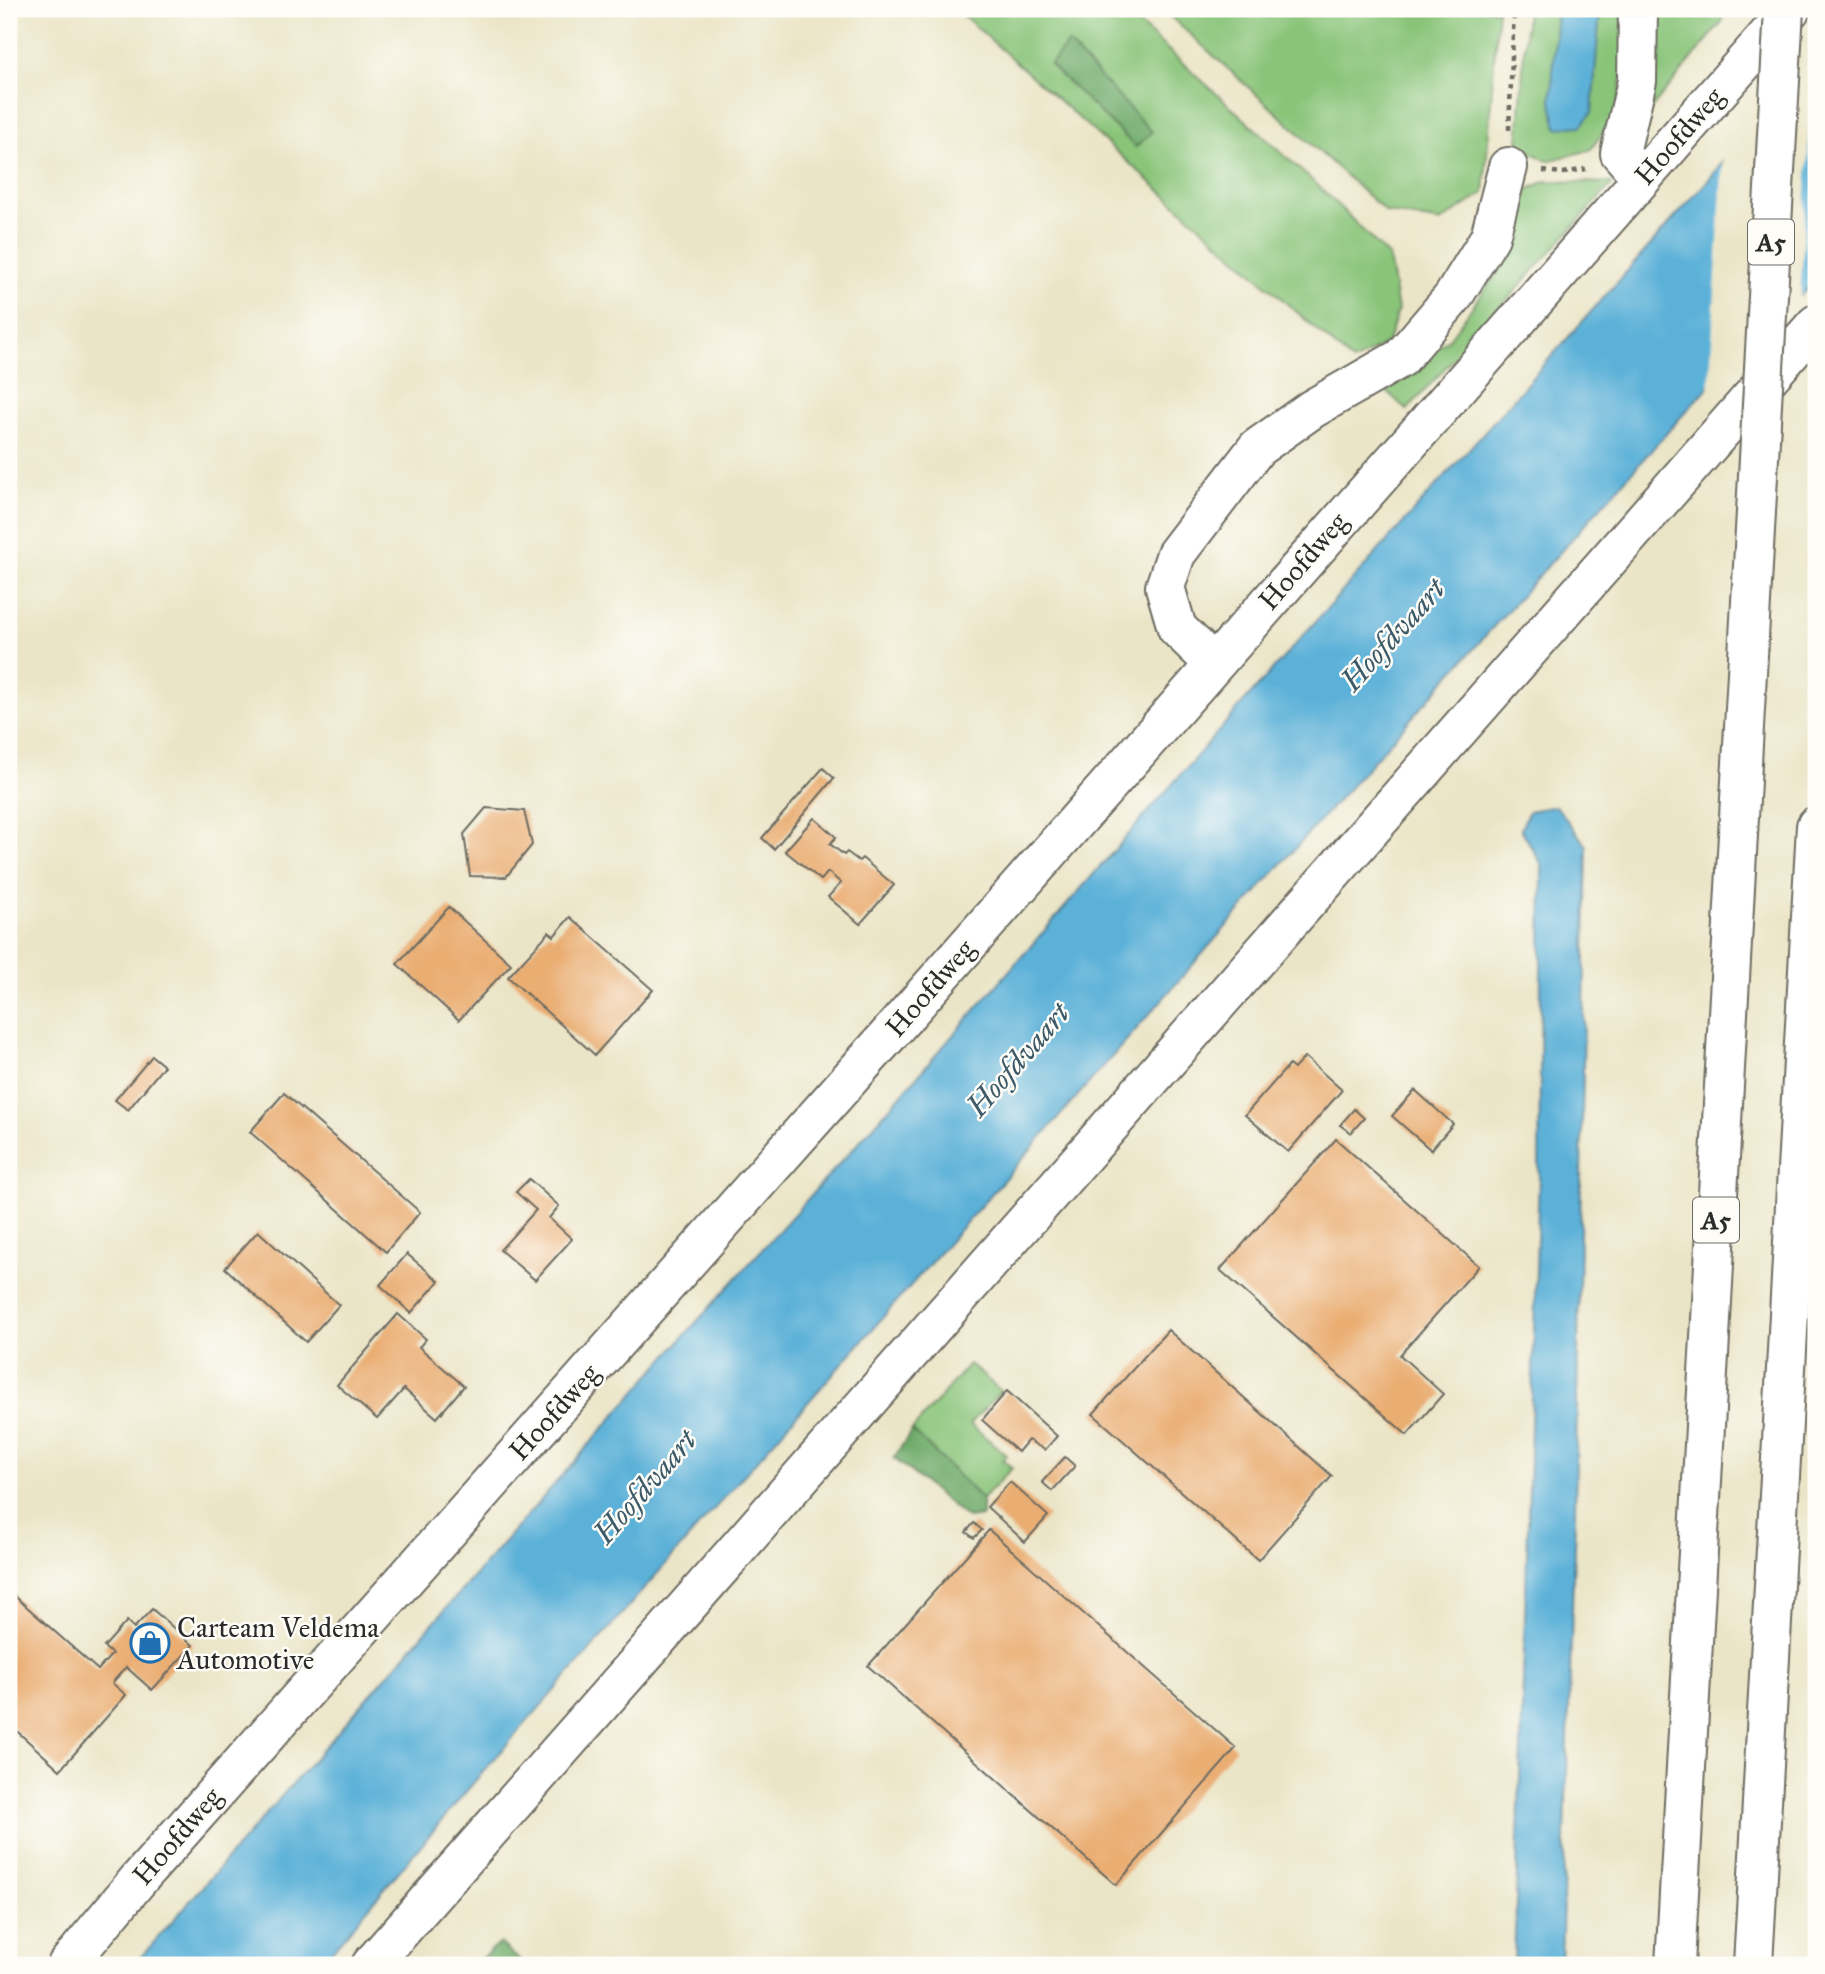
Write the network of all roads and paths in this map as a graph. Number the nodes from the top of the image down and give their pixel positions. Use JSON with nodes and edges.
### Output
{"nodes":[{"id":1,"x":1514,"y":9,"type":"edge"},
{"id":2,"x":1638,"y":9,"type":"edge"},
{"id":3,"x":1784,"y":9,"type":"edge"},
{"id":4,"x":1791,"y":9,"type":"edge"},
{"id":5,"x":1508,"y":167,"type":"joint"},
{"id":6,"x":1642,"y":178,"type":"junction"},
{"id":7,"x":1816,"y":324,"type":"edge"},
{"id":8,"x":1213,"y":663,"type":"junction"},
{"id":9,"x":1816,"y":826,"type":"edge"},
{"id":10,"x":67,"y":1965,"type":"edge"},
{"id":11,"x":371,"y":1965,"type":"edge"},
{"id":12,"x":1675,"y":1965,"type":"edge"},
{"id":13,"x":1753,"y":1965,"type":"edge"}],
"edges":[{"from":1,"to":5,"type":"path"},
{"from":2,"to":6,"type":"main road"},
{"from":3,"to":12,"type":"main road","number":"A5","bridge":true},
{"from":4,"to":6,"type":"main road","name":"Hoofdweg"},
{"from":5,"to":8,"type":"main road"},
{"from":6,"to":8,"type":"main road","name":"Hoofdweg"},
{"from":7,"to":11,"type":"main road"},
{"from":8,"to":10,"type":"main road","name":"Hoofdweg"},
{"from":9,"to":13,"type":"main road"}]}
